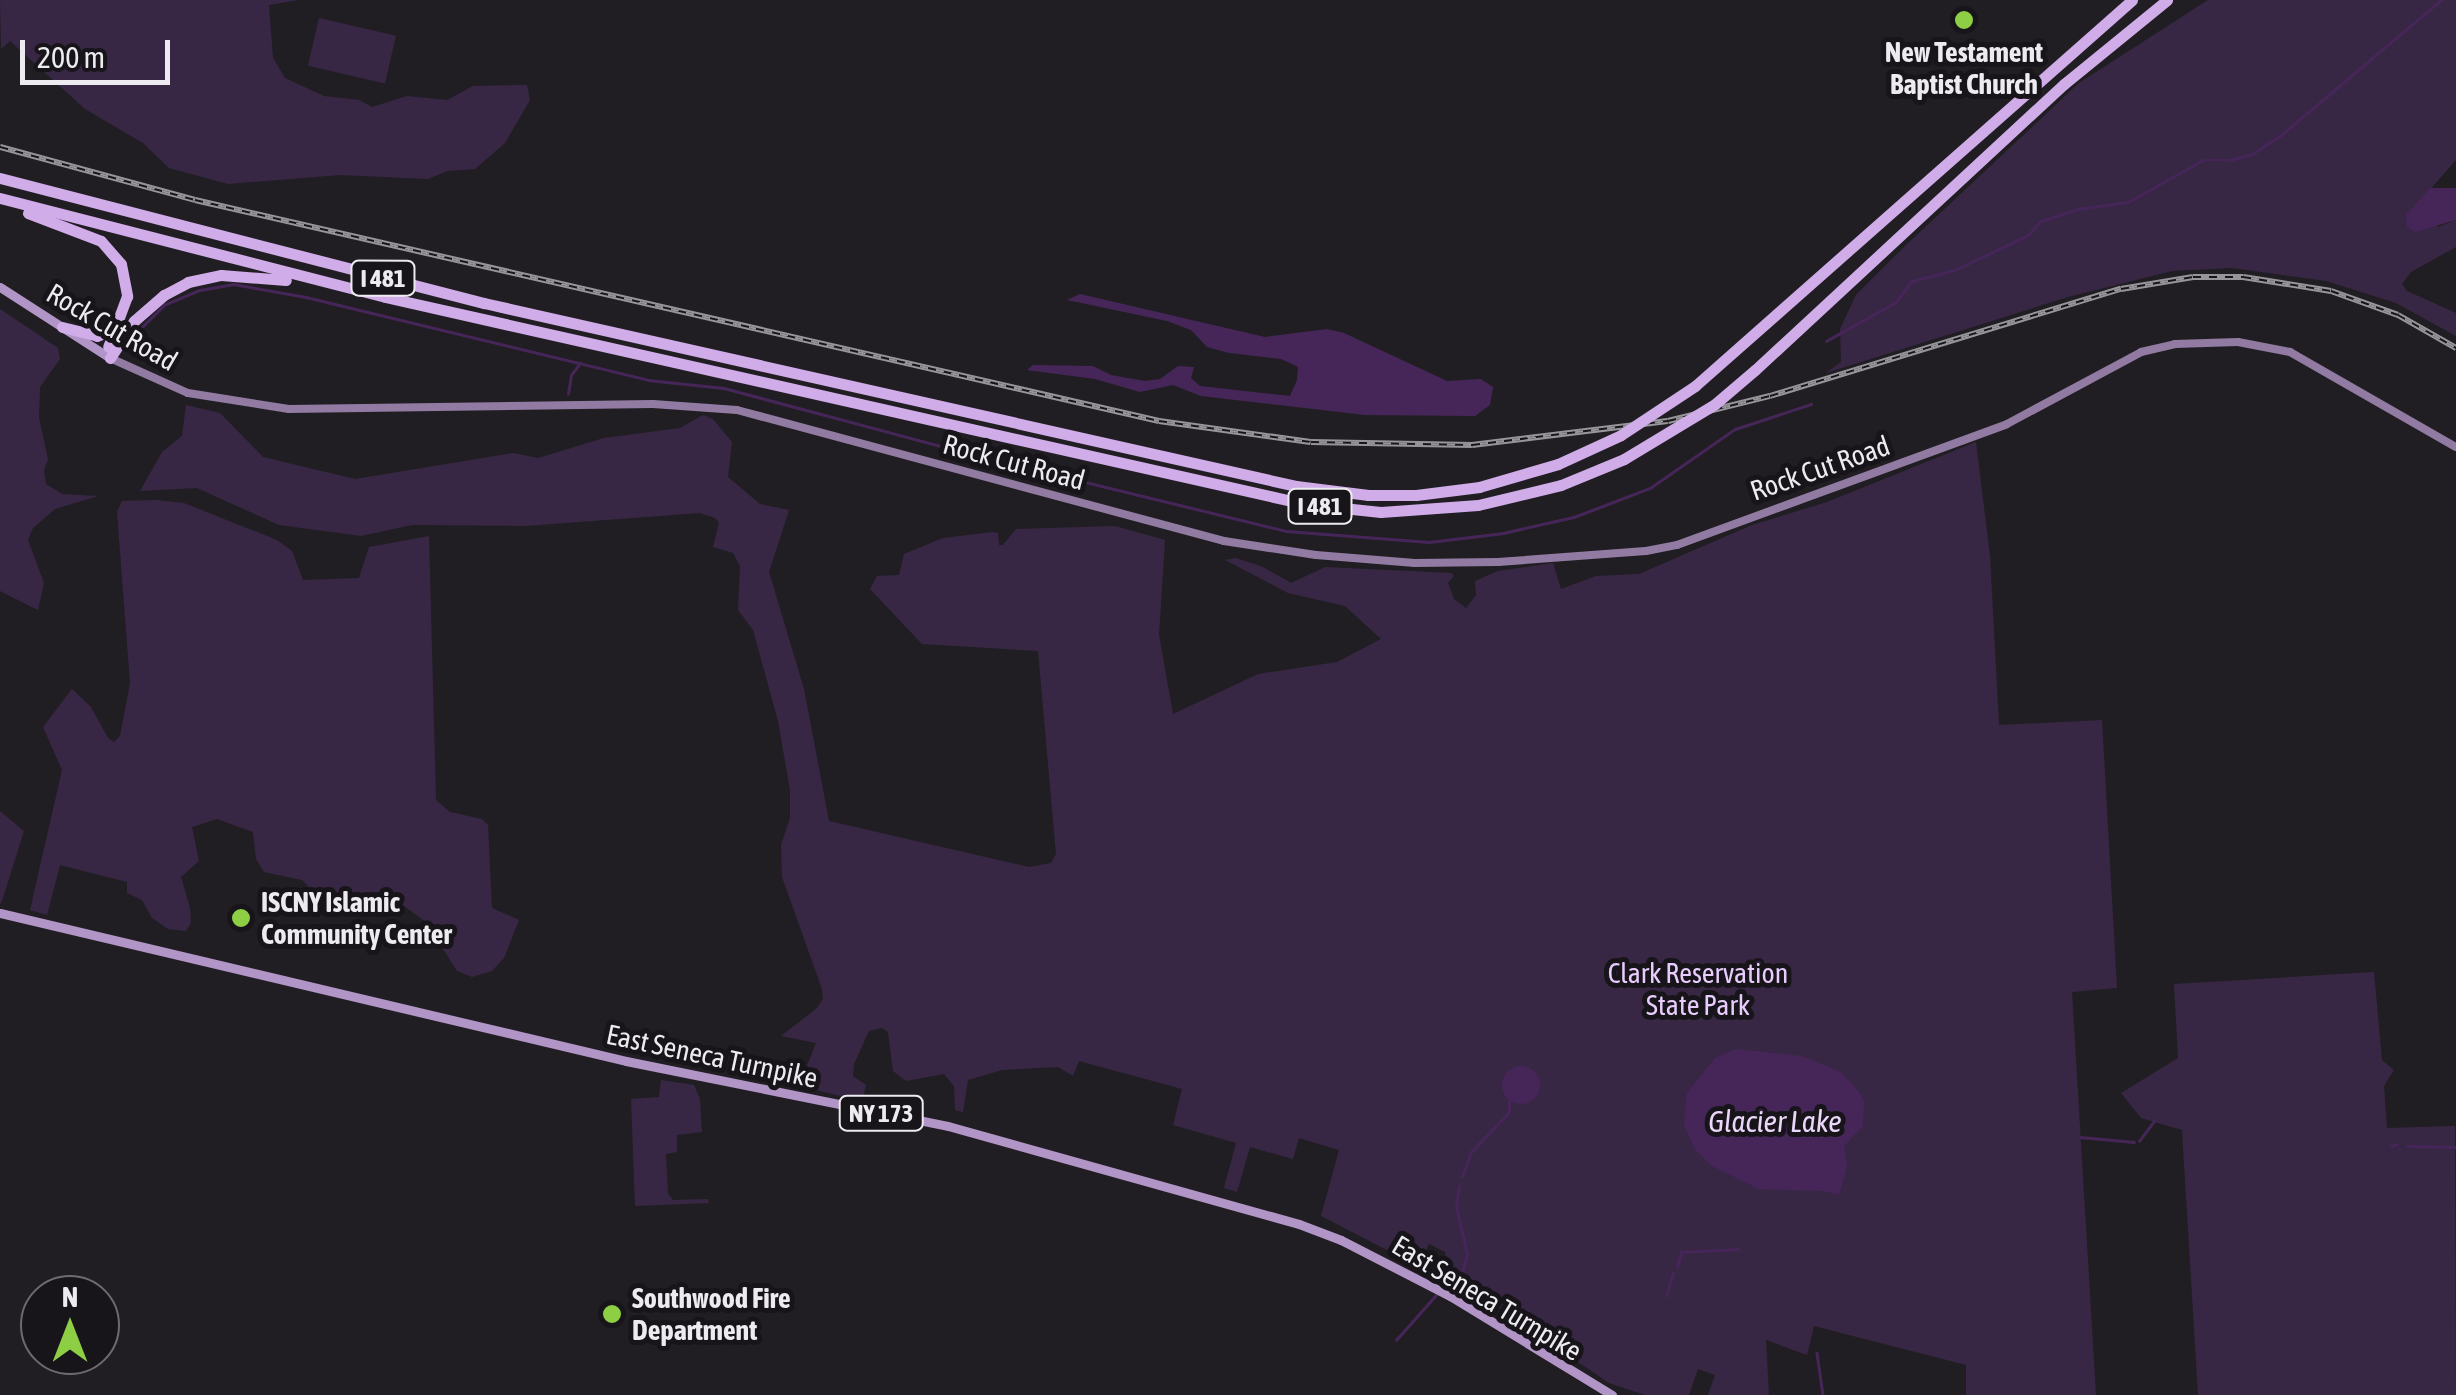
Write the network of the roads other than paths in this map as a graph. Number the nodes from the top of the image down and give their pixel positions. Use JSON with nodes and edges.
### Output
{"nodes":[{"id":1,"x":2132,"y":0,"type":"edge"},
{"id":2,"x":2167,"y":0,"type":"edge"},
{"id":3,"x":0,"y":178,"type":"edge"},
{"id":4,"x":0,"y":201,"type":"edge"},
{"id":5,"x":0,"y":287,"type":"edge"},
{"id":6,"x":385,"y":297,"type":"junction"},
{"id":7,"x":120,"y":321,"type":"junction"},
{"id":8,"x":62,"y":327,"type":"junction"},
{"id":9,"x":107,"y":356,"type":"junction"},
{"id":10,"x":2456,"y":447,"type":"edge"},
{"id":11,"x":0,"y":913,"type":"edge"},
{"id":12,"x":1612,"y":1395,"type":"edge"}],
"edges":[{"from":1,"to":3,"type":"highway","number":"I 481","bridge":true},
{"from":2,"to":6,"type":"highway","number":"I 481","bridge":true},
{"from":4,"to":6,"type":"highway","number":"I 481"},
{"from":4,"to":7,"type":"highway"},
{"from":5,"to":8,"type":"main road","name":"Rock Cut Road"},
{"from":6,"to":9,"type":"highway"},
{"from":7,"to":8,"type":"highway"},
{"from":7,"to":9,"type":"highway"},
{"from":8,"to":9,"type":"main road","name":"Rock Cut Road"},
{"from":9,"to":10,"type":"street","name":"Rock Cut Road"},
{"from":11,"to":12,"type":"main road","name":"East Seneca Turnpike","number":"NY 173"}]}
